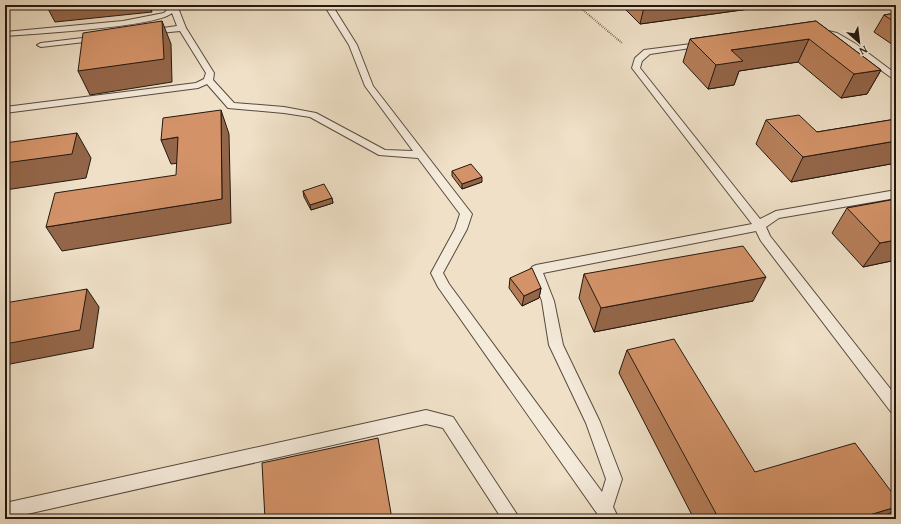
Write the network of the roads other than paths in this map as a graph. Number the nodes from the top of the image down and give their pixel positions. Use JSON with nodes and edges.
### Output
{"nodes":[{"id":1,"x":328,"y":5,"type":"edge"},
{"id":2,"x":173,"y":6,"type":"edge"},
{"id":3,"x":182,"y":28,"type":"junction"},
{"id":4,"x":812,"y":29,"type":"edge"},
{"id":5,"x":142,"y":33,"type":"edge"},
{"id":6,"x":5,"y":34,"type":"edge"},
{"id":7,"x":111,"y":37,"type":"edge"},
{"id":8,"x":710,"y":44,"type":"edge"},
{"id":9,"x":41,"y":45,"type":"dead end"},
{"id":10,"x":896,"y":78,"type":"edge"},
{"id":11,"x":208,"y":80,"type":"junction"},
{"id":12,"x":5,"y":110,"type":"edge"},
{"id":13,"x":421,"y":155,"type":"junction"},
{"id":14,"x":896,"y":194,"type":"edge"},
{"id":15,"x":760,"y":226,"type":"junction"},
{"id":16,"x":896,"y":407,"type":"edge"},
{"id":17,"x":5,"y":512,"type":"edge"},
{"id":18,"x":608,"y":514,"type":"edge"},
{"id":19,"x":512,"y":519,"type":"edge"}],
"edges":[{"from":1,"to":13,"type":"lane"},
{"from":2,"to":3,"type":"lane"},
{"from":2,"to":6,"type":"lane"},
{"from":3,"to":5,"type":"lane"},
{"from":3,"to":11,"type":"lane"},
{"from":4,"to":10,"type":"lane"},
{"from":7,"to":9,"type":"lane"},
{"from":8,"to":15,"type":"lane"},
{"from":11,"to":12,"type":"lane"},
{"from":11,"to":13,"type":"lane"},
{"from":13,"to":18,"type":"lane"},
{"from":14,"to":15,"type":"lane"},
{"from":15,"to":16,"type":"lane"},
{"from":15,"to":18,"type":"lane"},
{"from":17,"to":19,"type":"lane"}]}
